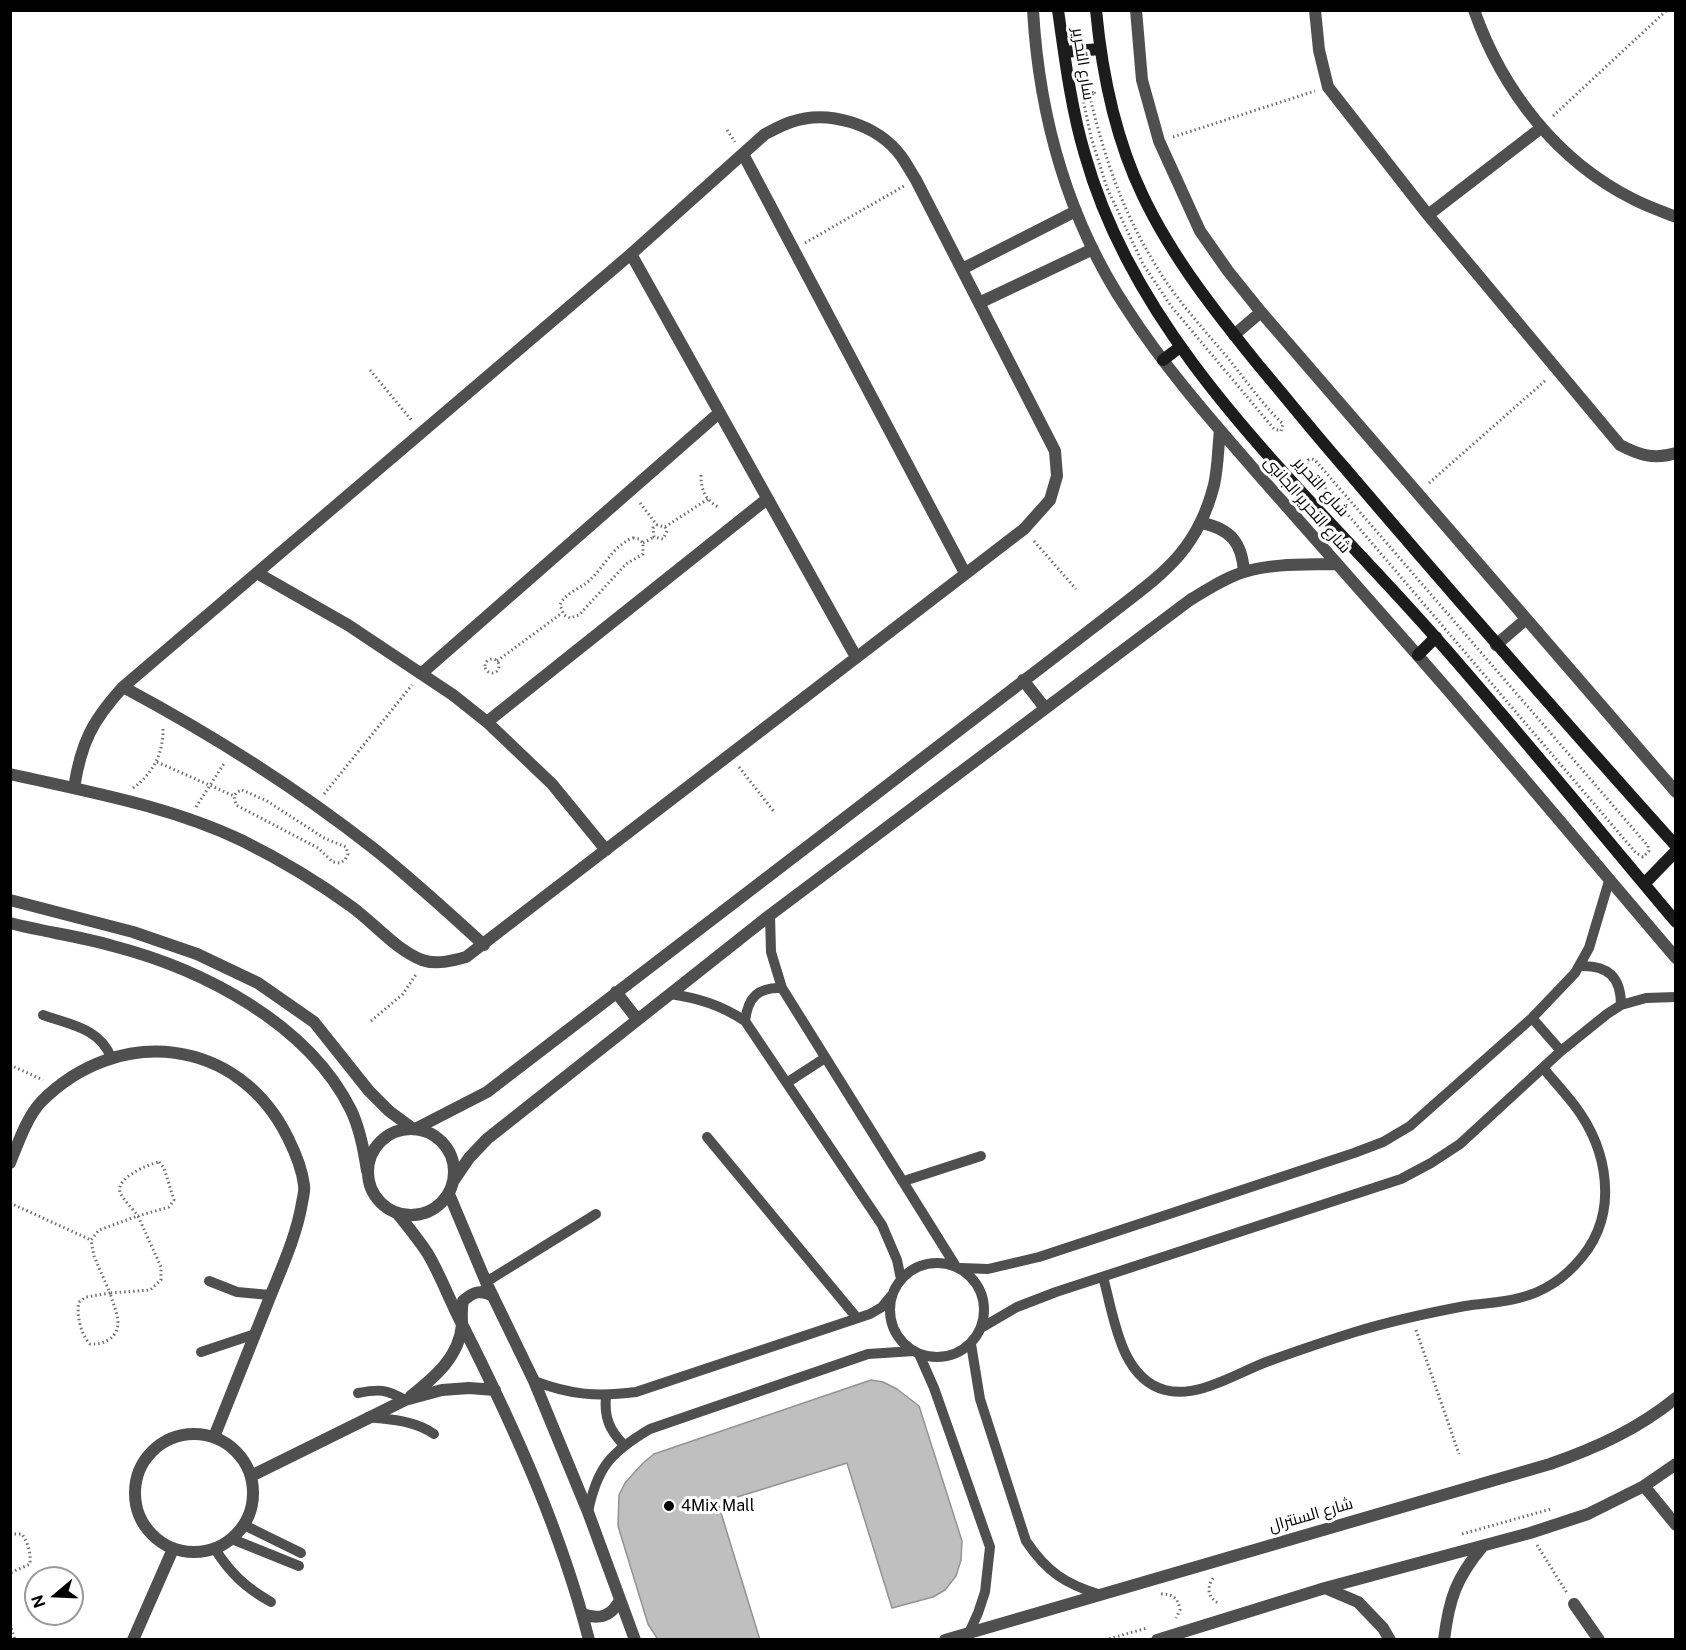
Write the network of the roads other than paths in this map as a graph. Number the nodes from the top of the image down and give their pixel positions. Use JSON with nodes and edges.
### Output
{"nodes":[{"id":1,"x":1033,"y":10,"type":"edge"},
{"id":2,"x":1058,"y":10,"type":"edge"},
{"id":3,"x":1096,"y":10,"type":"edge"},
{"id":4,"x":1136,"y":10,"type":"edge"},
{"id":5,"x":1315,"y":10,"type":"edge"},
{"id":6,"x":1474,"y":10,"type":"edge"},
{"id":7,"x":1100,"y":49,"type":"junction"},
{"id":8,"x":1064,"y":52,"type":"junction"},
{"id":9,"x":1541,"y":128,"type":"junction"},
{"id":10,"x":743,"y":154,"type":"junction"},
{"id":11,"x":1076,"y":211,"type":"junction"},
{"id":12,"x":1428,"y":215,"type":"junction"},
{"id":13,"x":1676,"y":217,"type":"edge"},
{"id":14,"x":1093,"y":249,"type":"junction"},
{"id":15,"x":631,"y":254,"type":"junction"},
{"id":16,"x":962,"y":269,"type":"junction"},
{"id":17,"x":979,"y":303,"type":"junction"},
{"id":18,"x":1261,"y":312,"type":"junction"},
{"id":19,"x":1234,"y":335,"type":"junction"},
{"id":20,"x":1180,"y":347,"type":"junction"},
{"id":21,"x":1163,"y":360,"type":"junction"},
{"id":22,"x":719,"y":413,"type":"junction"},
{"id":23,"x":1220,"y":430,"type":"junction"},
{"id":24,"x":1676,"y":453,"type":"edge"},
{"id":25,"x":768,"y":499,"type":"junction"},
{"id":26,"x":1202,"y":523,"type":"junction"},
{"id":27,"x":1337,"y":564,"type":"junction"},
{"id":28,"x":1244,"y":572,"type":"junction"},
{"id":29,"x":257,"y":573,"type":"junction"},
{"id":30,"x":965,"y":573,"type":"junction"},
{"id":31,"x":1526,"y":620,"type":"junction"},
{"id":32,"x":1436,"y":637,"type":"junction"},
{"id":33,"x":1496,"y":645,"type":"junction"},
{"id":34,"x":1418,"y":656,"type":"junction"},
{"id":35,"x":856,"y":657,"type":"junction"},
{"id":36,"x":422,"y":672,"type":"junction"},
{"id":37,"x":1023,"y":680,"type":"junction"},
{"id":38,"x":123,"y":687,"type":"junction"},
{"id":39,"x":1046,"y":708,"type":"junction"},
{"id":40,"x":487,"y":722,"type":"junction"},
{"id":41,"x":10,"y":774,"type":"edge"},
{"id":42,"x":74,"y":788,"type":"junction"},
{"id":43,"x":1676,"y":792,"type":"edge"},
{"id":44,"x":1676,"y":846,"type":"edge"},
{"id":45,"x":606,"y":850,"type":"junction"},
{"id":46,"x":1676,"y":851,"type":"edge"},
{"id":47,"x":1609,"y":881,"type":"junction"},
{"id":48,"x":1644,"y":884,"type":"junction"},
{"id":49,"x":10,"y":900,"type":"edge"},
{"id":50,"x":770,"y":915,"type":"junction"},
{"id":51,"x":1676,"y":922,"type":"edge"},
{"id":52,"x":10,"y":923,"type":"edge"},
{"id":53,"x":484,"y":945,"type":"junction"},
{"id":54,"x":1676,"y":958,"type":"edge"},
{"id":55,"x":1580,"y":966,"type":"junction"},
{"id":56,"x":782,"y":988,"type":"junction"},
{"id":57,"x":616,"y":993,"type":"junction"},
{"id":58,"x":669,"y":994,"type":"junction"},
{"id":59,"x":1676,"y":997,"type":"edge"},
{"id":60,"x":1621,"y":1005,"type":"junction"},
{"id":61,"x":44,"y":1015,"type":"dead end"},
{"id":62,"x":1532,"y":1018,"type":"junction"},
{"id":63,"x":637,"y":1019,"type":"junction"},
{"id":64,"x":745,"y":1021,"type":"junction"},
{"id":65,"x":1561,"y":1051,"type":"junction"},
{"id":66,"x":111,"y":1057,"type":"junction"},
{"id":67,"x":825,"y":1058,"type":"junction"},
{"id":68,"x":1543,"y":1068,"type":"junction"},
{"id":69,"x":788,"y":1082,"type":"junction"},
{"id":70,"x":415,"y":1128,"type":"junction"},
{"id":71,"x":707,"y":1137,"type":"dead end"},
{"id":72,"x":12,"y":1153,"type":"edge"},
{"id":73,"x":981,"y":1156,"type":"dead end"},
{"id":74,"x":367,"y":1171,"type":"junction"},
{"id":75,"x":454,"y":1180,"type":"junction"},
{"id":76,"x":904,"y":1181,"type":"junction"},
{"id":77,"x":449,"y":1194,"type":"junction"},
{"id":78,"x":398,"y":1214,"type":"junction"},
{"id":79,"x":596,"y":1214,"type":"dead end"},
{"id":80,"x":958,"y":1267,"type":"junction"},
{"id":81,"x":1103,"y":1277,"type":"junction"},
{"id":82,"x":901,"y":1279,"type":"junction"},
{"id":83,"x":209,"y":1281,"type":"dead end"},
{"id":84,"x":486,"y":1282,"type":"junction"},
{"id":85,"x":270,"y":1295,"type":"junction"},
{"id":86,"x":493,"y":1296,"type":"junction"},
{"id":87,"x":891,"y":1296,"type":"junction"},
{"id":88,"x":857,"y":1318,"type":"junction"},
{"id":89,"x":462,"y":1324,"type":"junction"},
{"id":90,"x":981,"y":1328,"type":"junction"},
{"id":91,"x":255,"y":1334,"type":"junction"},
{"id":92,"x":971,"y":1344,"type":"junction"},
{"id":93,"x":201,"y":1352,"type":"dead end"},
{"id":94,"x":917,"y":1352,"type":"junction"},
{"id":95,"x":534,"y":1382,"type":"junction"},
{"id":96,"x":495,"y":1390,"type":"junction"},
{"id":97,"x":358,"y":1393,"type":"dead end"},
{"id":98,"x":606,"y":1396,"type":"junction"},
{"id":99,"x":1676,"y":1398,"type":"edge"},
{"id":100,"x":405,"y":1400,"type":"junction"},
{"id":101,"x":367,"y":1417,"type":"junction"},
{"id":102,"x":434,"y":1434,"type":"dead end"},
{"id":103,"x":214,"y":1437,"type":"junction"},
{"id":104,"x":624,"y":1445,"type":"junction"},
{"id":105,"x":1676,"y":1464,"type":"edge"},
{"id":106,"x":251,"y":1476,"type":"junction"},
{"id":107,"x":1644,"y":1486,"type":"junction"},
{"id":108,"x":588,"y":1512,"type":"junction"},
{"id":109,"x":244,"y":1525,"type":"junction"},
{"id":110,"x":1676,"y":1525,"type":"edge"},
{"id":111,"x":232,"y":1539,"type":"junction"},
{"id":112,"x":1483,"y":1546,"type":"junction"},
{"id":113,"x":173,"y":1549,"type":"junction"},
{"id":114,"x":215,"y":1549,"type":"junction"},
{"id":115,"x":300,"y":1553,"type":"dead end"},
{"id":116,"x":299,"y":1566,"type":"dead end"},
{"id":117,"x":1325,"y":1588,"type":"junction"},
{"id":118,"x":1101,"y":1595,"type":"junction"},
{"id":119,"x":620,"y":1600,"type":"junction"},
{"id":120,"x":271,"y":1602,"type":"dead end"},
{"id":121,"x":1574,"y":1604,"type":"road end"},
{"id":122,"x":582,"y":1614,"type":"junction"},
{"id":123,"x":969,"y":1633,"type":"junction"},
{"id":124,"x":133,"y":1640,"type":"edge"},
{"id":125,"x":589,"y":1640,"type":"edge"},
{"id":126,"x":635,"y":1640,"type":"edge"},
{"id":127,"x":945,"y":1640,"type":"edge"},
{"id":128,"x":1157,"y":1640,"type":"edge"},
{"id":129,"x":1390,"y":1640,"type":"edge"},
{"id":130,"x":1444,"y":1640,"type":"edge"},
{"id":131,"x":1599,"y":1640,"type":"edge"}],
"edges":[{"from":1,"to":11,"type":"street","name":"شارع التحرير الجانبى"},
{"from":2,"to":8,"type":"street","name":"شارع التحرير"},
{"from":3,"to":7,"type":"street","name":"شارع التحرير"},
{"from":4,"to":18,"type":"street"},
{"from":5,"to":12,"type":"street"},
{"from":6,"to":9,"type":"street"},
{"from":7,"to":8,"type":"street"},
{"from":7,"to":19,"type":"street","name":"شارع التحرير"},
{"from":8,"to":20,"type":"street","name":"شارع التحرير"},
{"from":9,"to":12,"type":"street"},
{"from":9,"to":13,"type":"street"},
{"from":10,"to":15,"type":"street"},
{"from":10,"to":16,"type":"street"},
{"from":10,"to":30,"type":"street"},
{"from":11,"to":14,"type":"street","name":"شارع التحرير الجانبى"},
{"from":11,"to":16,"type":"street"},
{"from":12,"to":24,"type":"street"},
{"from":14,"to":17,"type":"street"},
{"from":14,"to":21,"type":"street","name":"شارع التحرير الجانبى"},
{"from":15,"to":22,"type":"street"},
{"from":15,"to":29,"type":"street"},
{"from":16,"to":17,"type":"street"},
{"from":17,"to":30,"type":"street"},
{"from":18,"to":19,"type":"street"},
{"from":18,"to":31,"type":"street"},
{"from":19,"to":33,"type":"street","name":"شارع التحرير"},
{"from":20,"to":21,"type":"street"},
{"from":20,"to":32,"type":"street","name":"شارع التحرير"},
{"from":21,"to":23,"type":"street","name":"شارع التحرير الجانبى"},
{"from":22,"to":25,"type":"street"},
{"from":22,"to":36,"type":"street"},
{"from":23,"to":26,"type":"street"},
{"from":23,"to":27,"type":"street","name":"شارع التحرير الجانبى"},
{"from":25,"to":35,"type":"street"},
{"from":25,"to":40,"type":"street"},
{"from":26,"to":28,"type":"street"},
{"from":26,"to":37,"type":"street"},
{"from":27,"to":28,"type":"street"},
{"from":27,"to":34,"type":"street","name":"شارع التحرير الجانبى"},
{"from":28,"to":39,"type":"street"},
{"from":29,"to":36,"type":"street"},
{"from":29,"to":38,"type":"street"},
{"from":30,"to":35,"type":"street"},
{"from":31,"to":33,"type":"street"},
{"from":31,"to":43,"type":"street"},
{"from":32,"to":34,"type":"street"},
{"from":32,"to":48,"type":"street","name":"شارع التحرير"},
{"from":33,"to":44,"type":"street","name":"شارع التحرير"},
{"from":34,"to":47,"type":"street","name":"شارع التحرير الجانبى"},
{"from":35,"to":45,"type":"street"},
{"from":36,"to":40,"type":"street"},
{"from":37,"to":39,"type":"street"},
{"from":37,"to":57,"type":"street"},
{"from":38,"to":42,"type":"street"},
{"from":38,"to":53,"type":"street"},
{"from":39,"to":50,"type":"street"},
{"from":40,"to":45,"type":"street"},
{"from":41,"to":42,"type":"street"},
{"from":42,"to":53,"type":"street"},
{"from":45,"to":53,"type":"street"},
{"from":46,"to":48,"type":"street"},
{"from":47,"to":54,"type":"street","name":"شارع التحرير الجانبى"},
{"from":47,"to":55,"type":"lane"},
{"from":48,"to":51,"type":"street","name":"شارع التحرير"},
{"from":49,"to":70,"type":"street"},
{"from":50,"to":56,"type":"lane"},
{"from":50,"to":58,"type":"street"},
{"from":52,"to":74,"type":"street"},
{"from":55,"to":60,"type":"lane"},
{"from":55,"to":62,"type":"lane"},
{"from":56,"to":64,"type":"lane"},
{"from":56,"to":67,"type":"lane"},
{"from":57,"to":63,"type":"street"},
{"from":57,"to":70,"type":"street"},
{"from":58,"to":63,"type":"street"},
{"from":58,"to":64,"type":"lane"},
{"from":59,"to":60,"type":"lane"},
{"from":60,"to":65,"type":"lane"},
{"from":61,"to":66,"type":"lane"},
{"from":62,"to":65,"type":"lane"},
{"from":62,"to":80,"type":"lane"},
{"from":63,"to":75,"type":"street"},
{"from":64,"to":69,"type":"lane"},
{"from":65,"to":68,"type":"lane"},
{"from":66,"to":72,"type":"street"},
{"from":66,"to":85,"type":"street"},
{"from":67,"to":69,"type":"lane"},
{"from":67,"to":76,"type":"lane"},
{"from":68,"to":81,"type":"lane"},
{"from":68,"to":81,"type":"lane"},
{"from":69,"to":82,"type":"lane"},
{"from":70,"to":74,"type":"street"},
{"from":70,"to":75,"type":"street"},
{"from":71,"to":88,"type":"lane"},
{"from":73,"to":76,"type":"lane"},
{"from":74,"to":78,"type":"street"},
{"from":75,"to":77,"type":"street"},
{"from":76,"to":80,"type":"lane"},
{"from":77,"to":78,"type":"street"},
{"from":77,"to":84,"type":"street"},
{"from":78,"to":89,"type":"street"},
{"from":79,"to":84,"type":"lane"},
{"from":80,"to":82,"type":"lane"},
{"from":80,"to":90,"type":"lane"},
{"from":81,"to":90,"type":"lane"},
{"from":82,"to":87,"type":"lane"},
{"from":83,"to":85,"type":"lane"},
{"from":84,"to":86,"type":"street"},
{"from":85,"to":91,"type":"street"},
{"from":86,"to":89,"type":"street"},
{"from":86,"to":95,"type":"street"},
{"from":87,"to":88,"type":"lane"},
{"from":87,"to":94,"type":"lane"},
{"from":88,"to":98,"type":"lane"},
{"from":89,"to":96,"type":"street"},
{"from":89,"to":100,"type":"street"},
{"from":90,"to":92,"type":"lane"},
{"from":91,"to":93,"type":"lane"},
{"from":91,"to":103,"type":"street"},
{"from":92,"to":94,"type":"lane"},
{"from":92,"to":118,"type":"lane"},
{"from":94,"to":104,"type":"lane"},
{"from":94,"to":123,"type":"lane"},
{"from":95,"to":98,"type":"lane"},
{"from":95,"to":108,"type":"street"},
{"from":96,"to":100,"type":"street"},
{"from":96,"to":122,"type":"street"},
{"from":97,"to":100,"type":"lane"},
{"from":98,"to":104,"type":"lane"},
{"from":99,"to":118,"type":"street","name":"شارع السنترال"},
{"from":100,"to":101,"type":"street"},
{"from":101,"to":102,"type":"lane"},
{"from":101,"to":106,"type":"street"},
{"from":103,"to":106,"type":"street"},
{"from":103,"to":113,"type":"street"},
{"from":104,"to":108,"type":"lane"},
{"from":105,"to":107,"type":"street"},
{"from":106,"to":109,"type":"street"},
{"from":107,"to":110,"type":"street"},
{"from":107,"to":112,"type":"street"},
{"from":108,"to":119,"type":"street"},
{"from":109,"to":111,"type":"street"},
{"from":109,"to":115,"type":"lane"},
{"from":111,"to":114,"type":"street"},
{"from":111,"to":116,"type":"lane"},
{"from":112,"to":117,"type":"street"},
{"from":112,"to":130,"type":"street"},
{"from":113,"to":114,"type":"street"},
{"from":113,"to":124,"type":"street"},
{"from":114,"to":120,"type":"lane"},
{"from":117,"to":128,"type":"street"},
{"from":117,"to":129,"type":"street"},
{"from":118,"to":123,"type":"street","name":"شارع السنترال"},
{"from":119,"to":122,"type":"street"},
{"from":119,"to":126,"type":"street"},
{"from":121,"to":131,"type":"street"},
{"from":122,"to":125,"type":"street"},
{"from":123,"to":127,"type":"street","name":"شارع السنترال"}]}
